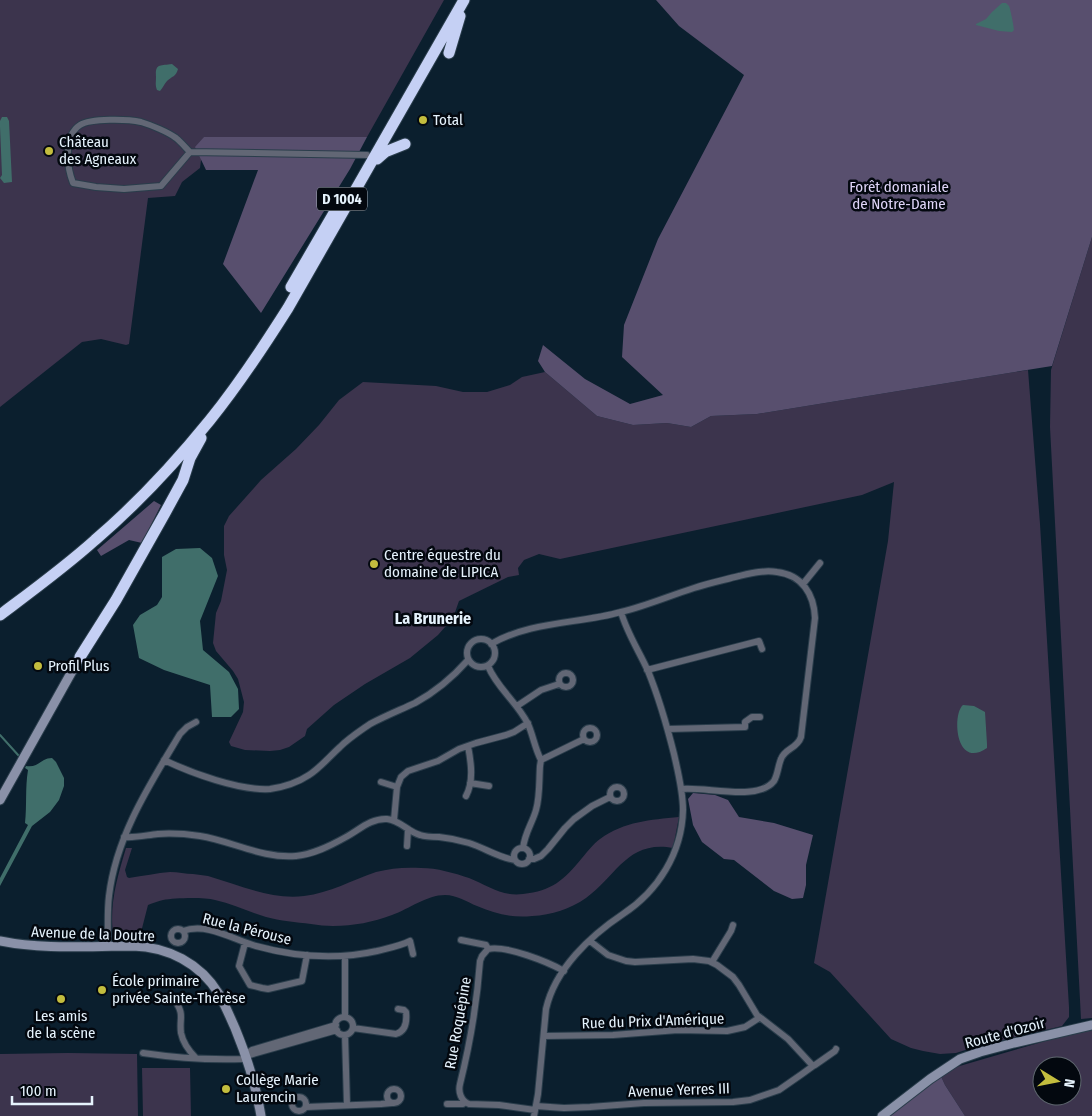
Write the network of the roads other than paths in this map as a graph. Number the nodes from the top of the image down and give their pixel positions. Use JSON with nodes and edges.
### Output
{"nodes":[{"id":1,"x":455,"y":0,"type":"edge"},
{"id":2,"x":464,"y":0,"type":"edge"},
{"id":3,"x":449,"y":53,"type":"dead end"},
{"id":4,"x":405,"y":144,"type":"dead end"},
{"id":5,"x":190,"y":152,"type":"junction"},
{"id":6,"x":369,"y":160,"type":"junction"},
{"id":7,"x":210,"y":420,"type":"junction"},
{"id":8,"x":820,"y":563,"type":"dead end"},
{"id":9,"x":803,"y":584,"type":"junction"},
{"id":10,"x":0,"y":608,"type":"edge"},
{"id":11,"x":621,"y":612,"type":"junction"},
{"id":12,"x":0,"y":615,"type":"edge"},
{"id":13,"x":492,"y":644,"type":"junction"},
{"id":14,"x":762,"y":649,"type":"dead end"},
{"id":15,"x":80,"y":657,"type":"joint"},
{"id":16,"x":468,"y":660,"type":"junction"},
{"id":17,"x":488,"y":666,"type":"junction"},
{"id":18,"x":647,"y":670,"type":"junction"},
{"id":19,"x":559,"y":684,"type":"dead end"},
{"id":20,"x":517,"y":706,"type":"junction"},
{"id":21,"x":760,"y":717,"type":"dead end"},
{"id":22,"x":196,"y":722,"type":"dead end"},
{"id":23,"x":528,"y":723,"type":"junction"},
{"id":24,"x":668,"y":729,"type":"junction"},
{"id":25,"x":584,"y":739,"type":"dead end"},
{"id":26,"x":468,"y":746,"type":"junction"},
{"id":27,"x":164,"y":760,"type":"junction"},
{"id":28,"x":541,"y":760,"type":"junction"},
{"id":29,"x":381,"y":782,"type":"dead end"},
{"id":30,"x":470,"y":783,"type":"junction"},
{"id":31,"x":489,"y":786,"type":"dead end"},
{"id":32,"x":396,"y":787,"type":"junction"},
{"id":33,"x":681,"y":789,"type":"junction"},
{"id":34,"x":466,"y":796,"type":"dead end"},
{"id":35,"x":1,"y":797,"type":"edge"},
{"id":36,"x":610,"y":797,"type":"dead end"},
{"id":37,"x":394,"y":820,"type":"junction"},
{"id":38,"x":408,"y":829,"type":"junction"},
{"id":39,"x":124,"y":837,"type":"junction"},
{"id":40,"x":407,"y":846,"type":"dead end"},
{"id":41,"x":523,"y":848,"type":"junction"},
{"id":42,"x":529,"y":859,"type":"junction"},
{"id":43,"x":515,"y":860,"type":"junction"},
{"id":44,"x":733,"y":925,"type":"dead end"},
{"id":45,"x":183,"y":931,"type":"dead end"},
{"id":46,"x":461,"y":940,"type":"dead end"},
{"id":47,"x":590,"y":940,"type":"junction"},
{"id":48,"x":0,"y":941,"type":"edge"},
{"id":49,"x":245,"y":943,"type":"junction"},
{"id":50,"x":108,"y":946,"type":"junction"},
{"id":51,"x":488,"y":949,"type":"junction"},
{"id":52,"x":413,"y":954,"type":"dead end"},
{"id":53,"x":307,"y":955,"type":"junction"},
{"id":54,"x":345,"y":956,"type":"junction"},
{"id":55,"x":712,"y":962,"type":"junction"},
{"id":56,"x":564,"y":971,"type":"junction"},
{"id":57,"x":175,"y":1001,"type":"dead end"},
{"id":58,"x":398,"y":1009,"type":"dead end"},
{"id":59,"x":345,"y":1017,"type":"junction"},
{"id":60,"x":759,"y":1018,"type":"junction"},
{"id":61,"x":1092,"y":1025,"type":"edge"},
{"id":62,"x":336,"y":1028,"type":"junction"},
{"id":63,"x":353,"y":1028,"type":"junction"},
{"id":64,"x":345,"y":1034,"type":"junction"},
{"id":65,"x":544,"y":1036,"type":"junction"},
{"id":66,"x":836,"y":1049,"type":"dead end"},
{"id":67,"x":188,"y":1050,"type":"junction"},
{"id":68,"x":143,"y":1053,"type":"dead end"},
{"id":69,"x":246,"y":1056,"type":"junction"},
{"id":70,"x":183,"y":1058,"type":"junction"},
{"id":71,"x":196,"y":1058,"type":"junction"},
{"id":72,"x":813,"y":1066,"type":"junction"},
{"id":73,"x":465,"y":1102,"type":"junction"},
{"id":74,"x":392,"y":1103,"type":"dead end"},
{"id":75,"x":447,"y":1104,"type":"dead end"},
{"id":76,"x":347,"y":1105,"type":"junction"},
{"id":77,"x":306,"y":1107,"type":"dead end"},
{"id":78,"x":535,"y":1111,"type":"edge"},
{"id":79,"x":261,"y":1116,"type":"edge"},
{"id":80,"x":882,"y":1116,"type":"edge"}],
"edges":[{"from":1,"to":6,"type":"highway","number":"D 1004"},
{"from":2,"to":3,"type":"highway"},
{"from":2,"to":6,"type":"highway","number":"D 1004"},
{"from":4,"to":6,"type":"highway"},
{"from":5,"to":5,"type":"street"},
{"from":5,"to":6,"type":"street"},
{"from":6,"to":7,"type":"highway","number":"D 1004"},
{"from":6,"to":10,"type":"highway","number":"D 1004"},
{"from":7,"to":12,"type":"highway","number":"D 1004"},
{"from":7,"to":15,"type":"highway"},
{"from":8,"to":9,"type":"street"},
{"from":9,"to":11,"type":"street"},
{"from":9,"to":33,"type":"street"},
{"from":11,"to":13,"type":"street"},
{"from":11,"to":18,"type":"street"},
{"from":13,"to":16,"type":"street"},
{"from":13,"to":17,"type":"street"},
{"from":14,"to":18,"type":"street"},
{"from":15,"to":35,"type":"main road"},
{"from":16,"to":17,"type":"street"},
{"from":16,"to":27,"type":"street"},
{"from":17,"to":20,"type":"street"},
{"from":18,"to":24,"type":"street"},
{"from":19,"to":20,"type":"street"},
{"from":20,"to":23,"type":"street"},
{"from":21,"to":24,"type":"street"},
{"from":22,"to":27,"type":"street"},
{"from":23,"to":26,"type":"street"},
{"from":23,"to":28,"type":"street"},
{"from":24,"to":33,"type":"street"},
{"from":25,"to":28,"type":"street"},
{"from":26,"to":30,"type":"street"},
{"from":26,"to":32,"type":"street"},
{"from":27,"to":39,"type":"street"},
{"from":28,"to":41,"type":"street"},
{"from":29,"to":32,"type":"street"},
{"from":30,"to":31,"type":"street"},
{"from":30,"to":34,"type":"street"},
{"from":32,"to":37,"type":"street"},
{"from":33,"to":47,"type":"street"},
{"from":36,"to":42,"type":"street"},
{"from":37,"to":38,"type":"street"},
{"from":37,"to":39,"type":"street"},
{"from":38,"to":40,"type":"street"},
{"from":38,"to":43,"type":"street"},
{"from":39,"to":50,"type":"street"},
{"from":41,"to":42,"type":"street"},
{"from":41,"to":43,"type":"street"},
{"from":42,"to":43,"type":"street"},
{"from":44,"to":55,"type":"street"},
{"from":45,"to":49,"type":"street","name":"Rue la Pérouse"},
{"from":46,"to":51,"type":"street"},
{"from":47,"to":55,"type":"street"},
{"from":47,"to":56,"type":"street"},
{"from":48,"to":50,"type":"main road","name":"Avenue de la Doutre"},
{"from":49,"to":53,"type":"street","name":"Rue la Pérouse"},
{"from":49,"to":53,"type":"street"},
{"from":50,"to":69,"type":"main road","name":"Avenue de la Doutre"},
{"from":51,"to":56,"type":"street"},
{"from":51,"to":73,"type":"street","name":"Rue Roquépine"},
{"from":52,"to":54,"type":"street","name":"Rue la Pérouse"},
{"from":53,"to":54,"type":"street","name":"Rue la Pérouse"},
{"from":54,"to":59,"type":"street"},
{"from":55,"to":60,"type":"street"},
{"from":56,"to":65,"type":"street"},
{"from":57,"to":67,"type":"street"},
{"from":58,"to":63,"type":"street"},
{"from":59,"to":62,"type":"street"},
{"from":59,"to":63,"type":"street"},
{"from":60,"to":65,"type":"street","name":"Rue du Prix d'Amérique"},
{"from":60,"to":72,"type":"street"},
{"from":61,"to":80,"type":"main road","name":"Route d'Ozoir"},
{"from":62,"to":64,"type":"street"},
{"from":62,"to":69,"type":"street"},
{"from":63,"to":64,"type":"street"},
{"from":64,"to":76,"type":"street"},
{"from":65,"to":78,"type":"street"},
{"from":66,"to":72,"type":"street","name":"Avenue Yerres III"},
{"from":67,"to":70,"type":"street"},
{"from":67,"to":71,"type":"street"},
{"from":68,"to":70,"type":"street"},
{"from":69,"to":71,"type":"street"},
{"from":69,"to":79,"type":"main road","name":"Avenue de la Doutre"},
{"from":70,"to":71,"type":"street"},
{"from":72,"to":78,"type":"street","name":"Avenue Yerres III"},
{"from":73,"to":75,"type":"street"},
{"from":73,"to":78,"type":"street"},
{"from":74,"to":76,"type":"street"},
{"from":76,"to":77,"type":"street"}]}
